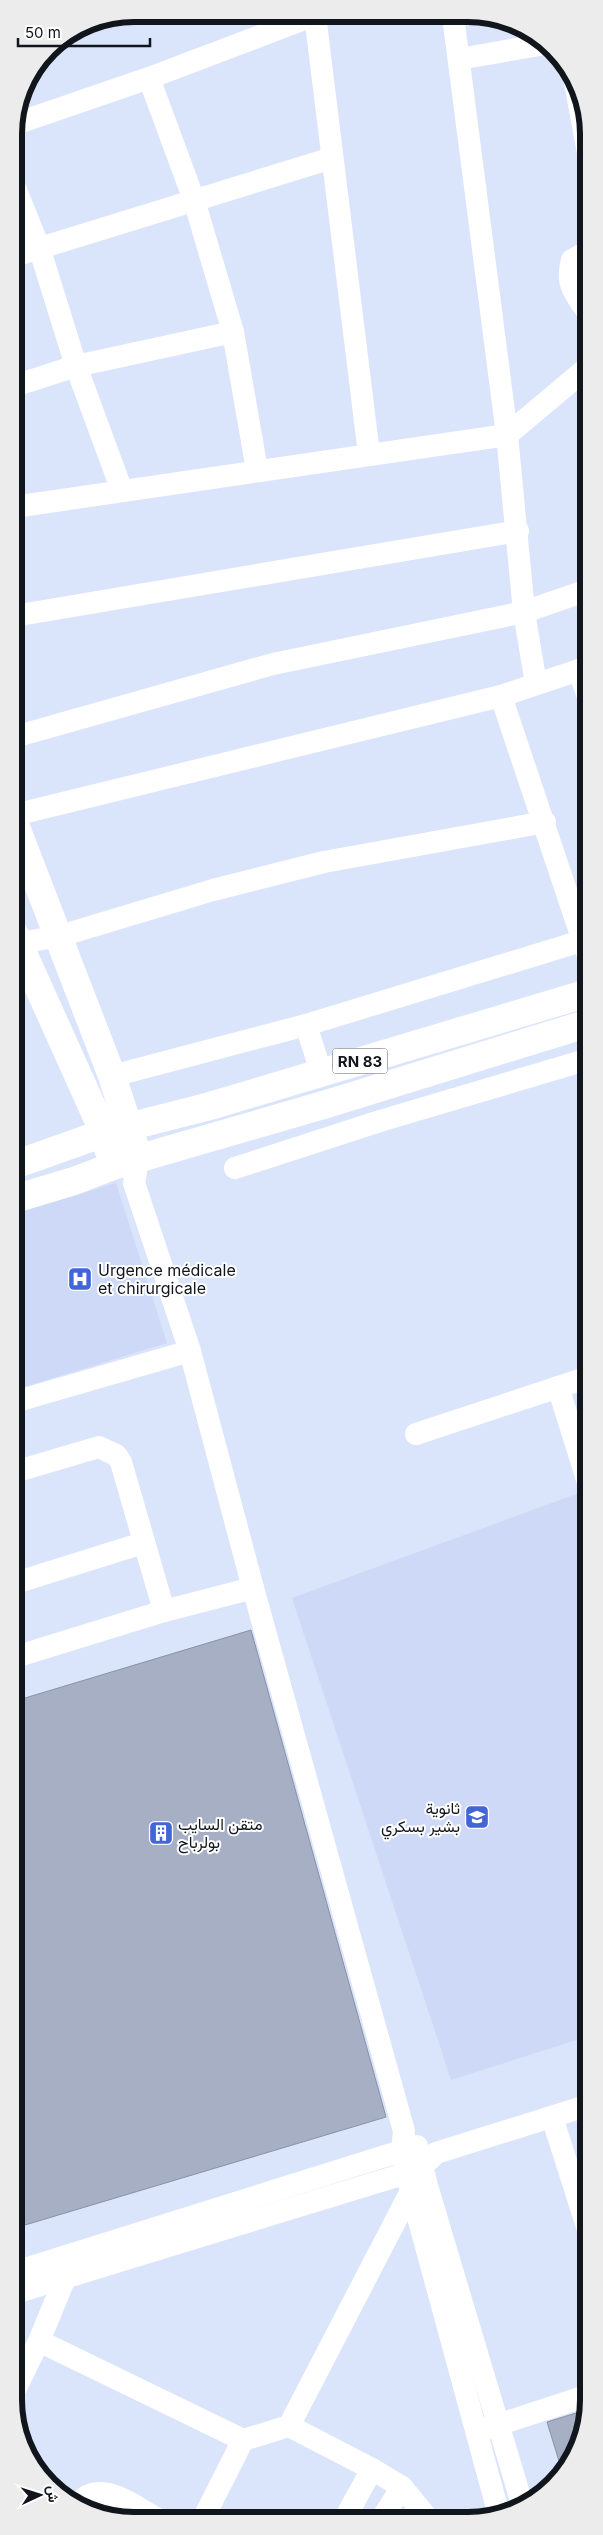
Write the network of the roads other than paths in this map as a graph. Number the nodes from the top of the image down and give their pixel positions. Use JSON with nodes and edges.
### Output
{"nodes":[{"id":1,"x":316,"y":22,"type":"edge"},
{"id":2,"x":454,"y":22,"type":"edge"},
{"id":3,"x":295,"y":23,"type":"edge"},
{"id":4,"x":536,"y":46,"type":"edge"},
{"id":5,"x":459,"y":59,"type":"junction"},
{"id":6,"x":149,"y":78,"type":"junction"},
{"id":7,"x":23,"y":121,"type":"edge"},
{"id":8,"x":332,"y":158,"type":"junction"},
{"id":9,"x":194,"y":200,"type":"junction"},
{"id":10,"x":23,"y":208,"type":"edge"},
{"id":11,"x":39,"y":248,"type":"junction"},
{"id":12,"x":23,"y":253,"type":"edge"},
{"id":13,"x":580,"y":256,"type":"edge"},
{"id":14,"x":580,"y":301,"type":"edge"},
{"id":15,"x":232,"y":332,"type":"junction"},
{"id":16,"x":76,"y":366,"type":"junction"},
{"id":17,"x":580,"y":374,"type":"edge"},
{"id":18,"x":23,"y":383,"type":"edge"},
{"id":19,"x":507,"y":435,"type":"junction"},
{"id":20,"x":368,"y":454,"type":"junction"},
{"id":21,"x":257,"y":470,"type":"junction"},
{"id":22,"x":122,"y":490,"type":"junction"},
{"id":23,"x":23,"y":506,"type":"edge"},
{"id":24,"x":518,"y":531,"type":"junction"},
{"id":25,"x":580,"y":593,"type":"edge"},
{"id":26,"x":524,"y":612,"type":"junction"},
{"id":27,"x":23,"y":615,"type":"edge"},
{"id":28,"x":580,"y":669,"type":"edge"},
{"id":29,"x":536,"y":684,"type":"junction"},
{"id":30,"x":501,"y":696,"type":"junction"},
{"id":31,"x":23,"y":735,"type":"edge"},
{"id":32,"x":23,"y":813,"type":"edge"},
{"id":33,"x":545,"y":822,"type":"junction"},
{"id":34,"x":23,"y":844,"type":"edge"},
{"id":35,"x":580,"y":924,"type":"edge"},
{"id":36,"x":60,"y":936,"type":"junction"},
{"id":37,"x":23,"y":939,"type":"edge"},
{"id":38,"x":580,"y":947,"type":"edge"},
{"id":39,"x":23,"y":955,"type":"edge"},
{"id":40,"x":580,"y":995,"type":"edge"},
{"id":41,"x":306,"y":1025,"type":"junction"},
{"id":42,"x":580,"y":1025,"type":"edge"},
{"id":43,"x":580,"y":1061,"type":"edge"},
{"id":44,"x":321,"y":1072,"type":"junction"},
{"id":45,"x":112,"y":1076,"type":"junction"},
{"id":46,"x":370,"y":1090,"type":"junction"},
{"id":47,"x":380,"y":1121,"type":"junction"},
{"id":48,"x":130,"y":1127,"type":"junction"},
{"id":49,"x":104,"y":1133,"type":"junction"},
{"id":50,"x":23,"y":1162,"type":"edge"},
{"id":51,"x":235,"y":1168,"type":"dead end"},
{"id":52,"x":128,"y":1170,"type":"junction"},
{"id":53,"x":23,"y":1196,"type":"edge"},
{"id":54,"x":190,"y":1351,"type":"junction"},
{"id":55,"x":580,"y":1380,"type":"edge"},
{"id":56,"x":558,"y":1387,"type":"junction"},
{"id":57,"x":22,"y":1400,"type":"edge"},
{"id":58,"x":416,"y":1434,"type":"dead end"},
{"id":59,"x":580,"y":1457,"type":"edge"},
{"id":60,"x":22,"y":1469,"type":"edge"},
{"id":61,"x":143,"y":1543,"type":"junction"},
{"id":62,"x":22,"y":1580,"type":"edge"},
{"id":63,"x":253,"y":1588,"type":"junction"},
{"id":64,"x":164,"y":1611,"type":"junction"},
{"id":65,"x":22,"y":1654,"type":"edge"},
{"id":66,"x":580,"y":2108,"type":"edge"},
{"id":67,"x":552,"y":2117,"type":"junction"},
{"id":68,"x":414,"y":2159,"type":"junction"},
{"id":69,"x":580,"y":2205,"type":"edge"},
{"id":70,"x":61,"y":2268,"type":"junction"},
{"id":71,"x":22,"y":2271,"type":"edge"},
{"id":72,"x":22,"y":2289,"type":"edge"},
{"id":73,"x":39,"y":2341,"type":"junction"},
{"id":74,"x":22,"y":2376,"type":"edge"},
{"id":75,"x":580,"y":2398,"type":"edge"},
{"id":76,"x":499,"y":2425,"type":"junction"},
{"id":77,"x":288,"y":2426,"type":"junction"},
{"id":78,"x":475,"y":2432,"type":"junction"},
{"id":79,"x":243,"y":2440,"type":"junction"},
{"id":80,"x":372,"y":2469,"type":"junction"},
{"id":81,"x":402,"y":2487,"type":"junction"},
{"id":82,"x":82,"y":2500,"type":"edge"},
{"id":83,"x":521,"y":2500,"type":"edge"},
{"id":84,"x":497,"y":2509,"type":"edge"},
{"id":85,"x":145,"y":2512,"type":"edge"},
{"id":86,"x":207,"y":2512,"type":"edge"},
{"id":87,"x":348,"y":2512,"type":"edge"},
{"id":88,"x":386,"y":2512,"type":"edge"},
{"id":89,"x":422,"y":2512,"type":"edge"}],
"edges":[{"from":1,"to":8,"type":"street"},
{"from":2,"to":5,"type":"street"},
{"from":3,"to":6,"type":"street"},
{"from":4,"to":5,"type":"street"},
{"from":5,"to":19,"type":"street"},
{"from":6,"to":7,"type":"street"},
{"from":6,"to":9,"type":"street"},
{"from":8,"to":9,"type":"street"},
{"from":8,"to":20,"type":"street"},
{"from":9,"to":11,"type":"street"},
{"from":9,"to":15,"type":"street"},
{"from":10,"to":11,"type":"street"},
{"from":11,"to":12,"type":"street"},
{"from":11,"to":16,"type":"street"},
{"from":13,"to":14,"type":"street"},
{"from":15,"to":16,"type":"street"},
{"from":15,"to":21,"type":"street"},
{"from":16,"to":18,"type":"street"},
{"from":16,"to":22,"type":"street"},
{"from":17,"to":19,"type":"street"},
{"from":19,"to":20,"type":"street"},
{"from":19,"to":24,"type":"street"},
{"from":20,"to":21,"type":"street"},
{"from":21,"to":22,"type":"street"},
{"from":22,"to":23,"type":"street"},
{"from":24,"to":26,"type":"street"},
{"from":24,"to":27,"type":"street"},
{"from":25,"to":26,"type":"street"},
{"from":26,"to":29,"type":"street"},
{"from":26,"to":31,"type":"street"},
{"from":28,"to":29,"type":"street"},
{"from":29,"to":30,"type":"street"},
{"from":30,"to":32,"type":"street"},
{"from":30,"to":33,"type":"street"},
{"from":33,"to":35,"type":"street"},
{"from":33,"to":36,"type":"street"},
{"from":34,"to":36,"type":"main road"},
{"from":36,"to":37,"type":"street"},
{"from":36,"to":45,"type":"main road"},
{"from":38,"to":41,"type":"street"},
{"from":39,"to":49,"type":"main road"},
{"from":40,"to":44,"type":"main road","number":"RN 83"},
{"from":41,"to":44,"type":"street"},
{"from":41,"to":45,"type":"street"},
{"from":42,"to":46,"type":"main road","number":"RN 83"},
{"from":43,"to":47,"type":"street"},
{"from":44,"to":48,"type":"main road","number":"RN 83"},
{"from":45,"to":48,"type":"main road"},
{"from":46,"to":47,"type":"street"},
{"from":46,"to":52,"type":"main road","number":"RN 83"},
{"from":47,"to":51,"type":"street"},
{"from":48,"to":49,"type":"main road","number":"RN 83"},
{"from":48,"to":52,"type":"main road"},
{"from":49,"to":50,"type":"main road","number":"RN 83"},
{"from":49,"to":52,"type":"main road"},
{"from":52,"to":53,"type":"main road","number":"RN 83"},
{"from":52,"to":54,"type":"street"},
{"from":54,"to":57,"type":"street"},
{"from":54,"to":63,"type":"street"},
{"from":55,"to":56,"type":"street"},
{"from":56,"to":58,"type":"street"},
{"from":56,"to":59,"type":"street"},
{"from":60,"to":61,"type":"street"},
{"from":61,"to":62,"type":"street"},
{"from":61,"to":64,"type":"street"},
{"from":63,"to":64,"type":"street"},
{"from":63,"to":68,"type":"street"},
{"from":64,"to":65,"type":"street"},
{"from":66,"to":67,"type":"street"},
{"from":67,"to":68,"type":"street"},
{"from":67,"to":69,"type":"street"},
{"from":68,"to":70,"type":"street"},
{"from":68,"to":76,"type":"street"},
{"from":68,"to":77,"type":"street"},
{"from":68,"to":78,"type":"street"},
{"from":70,"to":71,"type":"street"},
{"from":70,"to":72,"type":"street"},
{"from":70,"to":73,"type":"street"},
{"from":73,"to":74,"type":"street"},
{"from":73,"to":79,"type":"street"},
{"from":75,"to":76,"type":"street"},
{"from":76,"to":78,"type":"street"},
{"from":76,"to":83,"type":"street"},
{"from":77,"to":79,"type":"street"},
{"from":77,"to":80,"type":"street"},
{"from":78,"to":84,"type":"street"},
{"from":79,"to":86,"type":"street"},
{"from":80,"to":81,"type":"street"},
{"from":80,"to":87,"type":"street"},
{"from":81,"to":88,"type":"street"},
{"from":81,"to":89,"type":"street"},
{"from":82,"to":85,"type":"street"}]}
